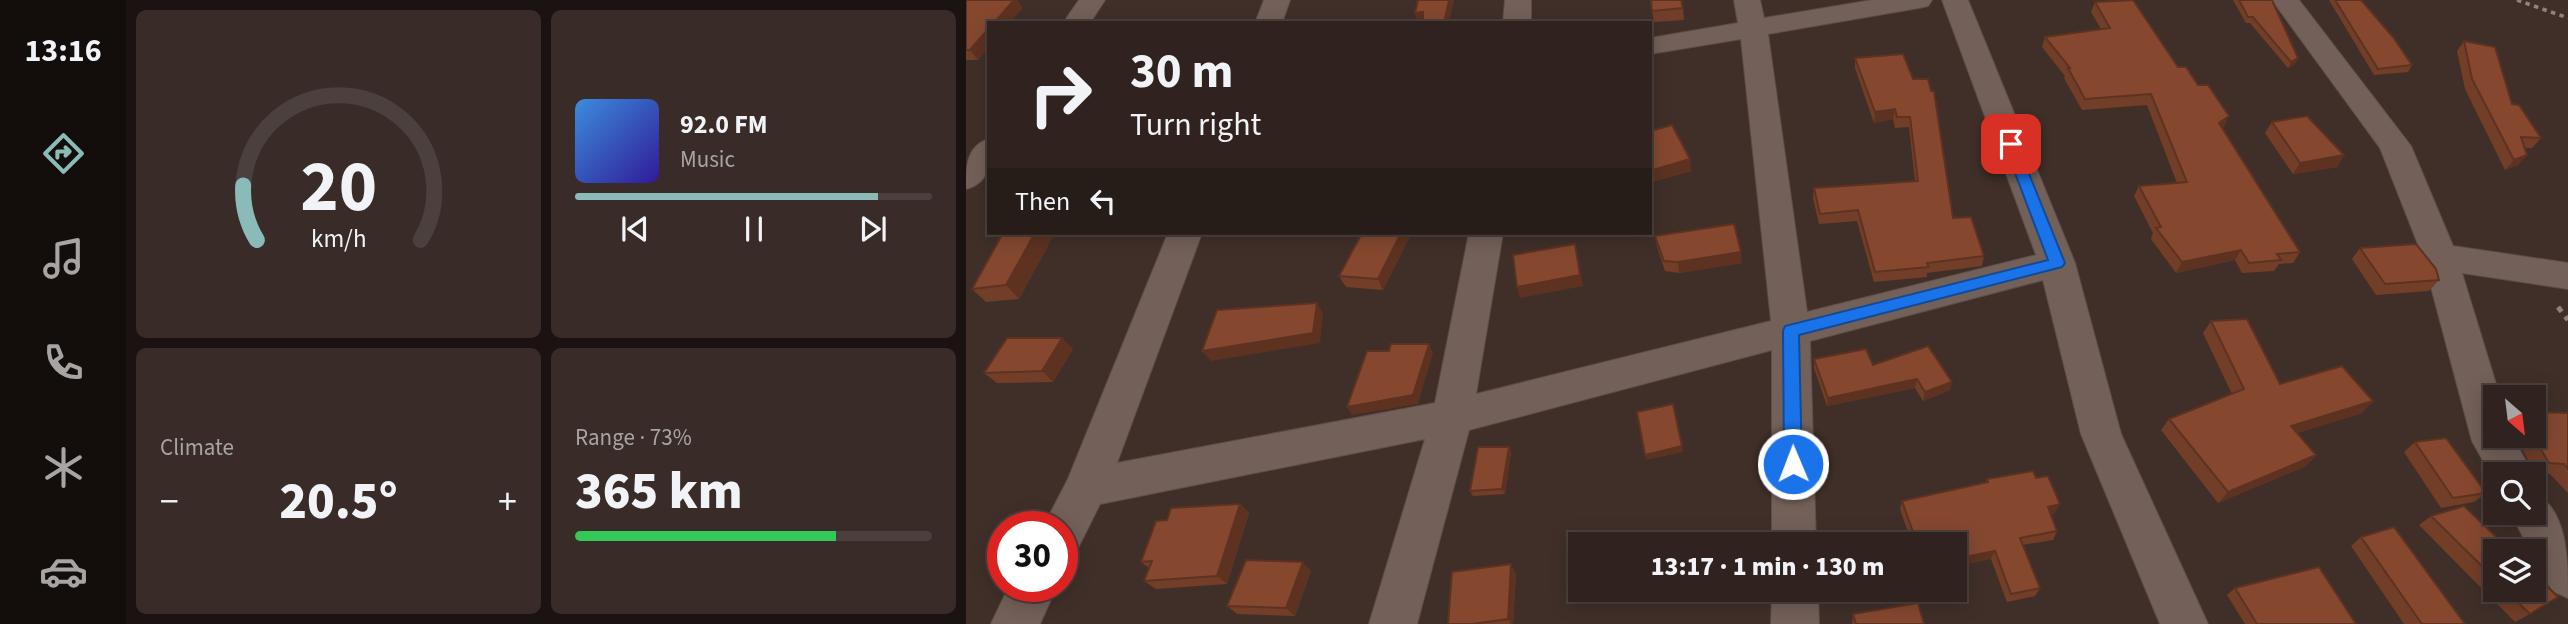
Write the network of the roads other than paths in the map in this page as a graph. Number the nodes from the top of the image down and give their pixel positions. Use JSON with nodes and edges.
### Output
{"nodes":[{"id":1,"x":1091,"y":0,"type":"edge"},
{"id":2,"x":1277,"y":0,"type":"edge"},
{"id":3,"x":1518,"y":0,"type":"edge"},
{"id":4,"x":1919,"y":0,"type":"edge"},
{"id":5,"x":1955,"y":0,"type":"edge"},
{"id":6,"x":2285,"y":0,"type":"edge"},
{"id":7,"x":1750,"y":14,"type":"edge"},
{"id":8,"x":1077,"y":21,"type":"edge"},
{"id":9,"x":1269,"y":21,"type":"edge"},
{"id":10,"x":1517,"y":21,"type":"edge"},
{"id":11,"x":1652,"y":45,"type":"edge"},
{"id":12,"x":983,"y":152,"type":"edge"},
{"id":13,"x":966,"y":178,"type":"edge"},
{"id":14,"x":1184,"y":235,"type":"edge"},
{"id":15,"x":1486,"y":235,"type":"edge"},
{"id":16,"x":2440,"y":257,"type":"junction"},
{"id":17,"x":2057,"y":263,"type":"junction"},
{"id":18,"x":2568,"y":276,"type":"edge"},
{"id":19,"x":1791,"y":331,"type":"junction"},
{"id":20,"x":1452,"y":417,"type":"junction"},
{"id":21,"x":2505,"y":462,"type":"edge"},
{"id":22,"x":1086,"y":488,"type":"junction"},
{"id":23,"x":1074,"y":511,"type":"edge"},
{"id":24,"x":2540,"y":525,"type":"edge"},
{"id":25,"x":1794,"y":532,"type":"edge"},
{"id":26,"x":2568,"y":576,"type":"edge"},
{"id":27,"x":1026,"y":602,"type":"edge"},
{"id":28,"x":1795,"y":602,"type":"edge"},
{"id":29,"x":1014,"y":624,"type":"edge"},
{"id":30,"x":1393,"y":624,"type":"edge"},
{"id":31,"x":1796,"y":624,"type":"edge"},
{"id":32,"x":2184,"y":624,"type":"edge"}],
"edges":[{"from":1,"to":8,"type":"street"},
{"from":2,"to":9,"type":"street"},
{"from":3,"to":10,"type":"street"},
{"from":4,"to":7,"type":"street"},
{"from":5,"to":17,"type":"street"},
{"from":6,"to":16,"type":"street"},
{"from":7,"to":11,"type":"street"},
{"from":7,"to":19,"type":"street"},
{"from":12,"to":13,"type":"street"},
{"from":14,"to":22,"type":"street"},
{"from":15,"to":20,"type":"street"},
{"from":16,"to":18,"type":"street"},
{"from":16,"to":21,"type":"street"},
{"from":17,"to":19,"type":"street"},
{"from":17,"to":32,"type":"street"},
{"from":19,"to":20,"type":"street"},
{"from":19,"to":25,"type":"street"},
{"from":20,"to":22,"type":"street"},
{"from":20,"to":30,"type":"street"},
{"from":22,"to":23,"type":"street"},
{"from":24,"to":26,"type":"street"},
{"from":27,"to":29,"type":"street"},
{"from":28,"to":31,"type":"street"}]}
